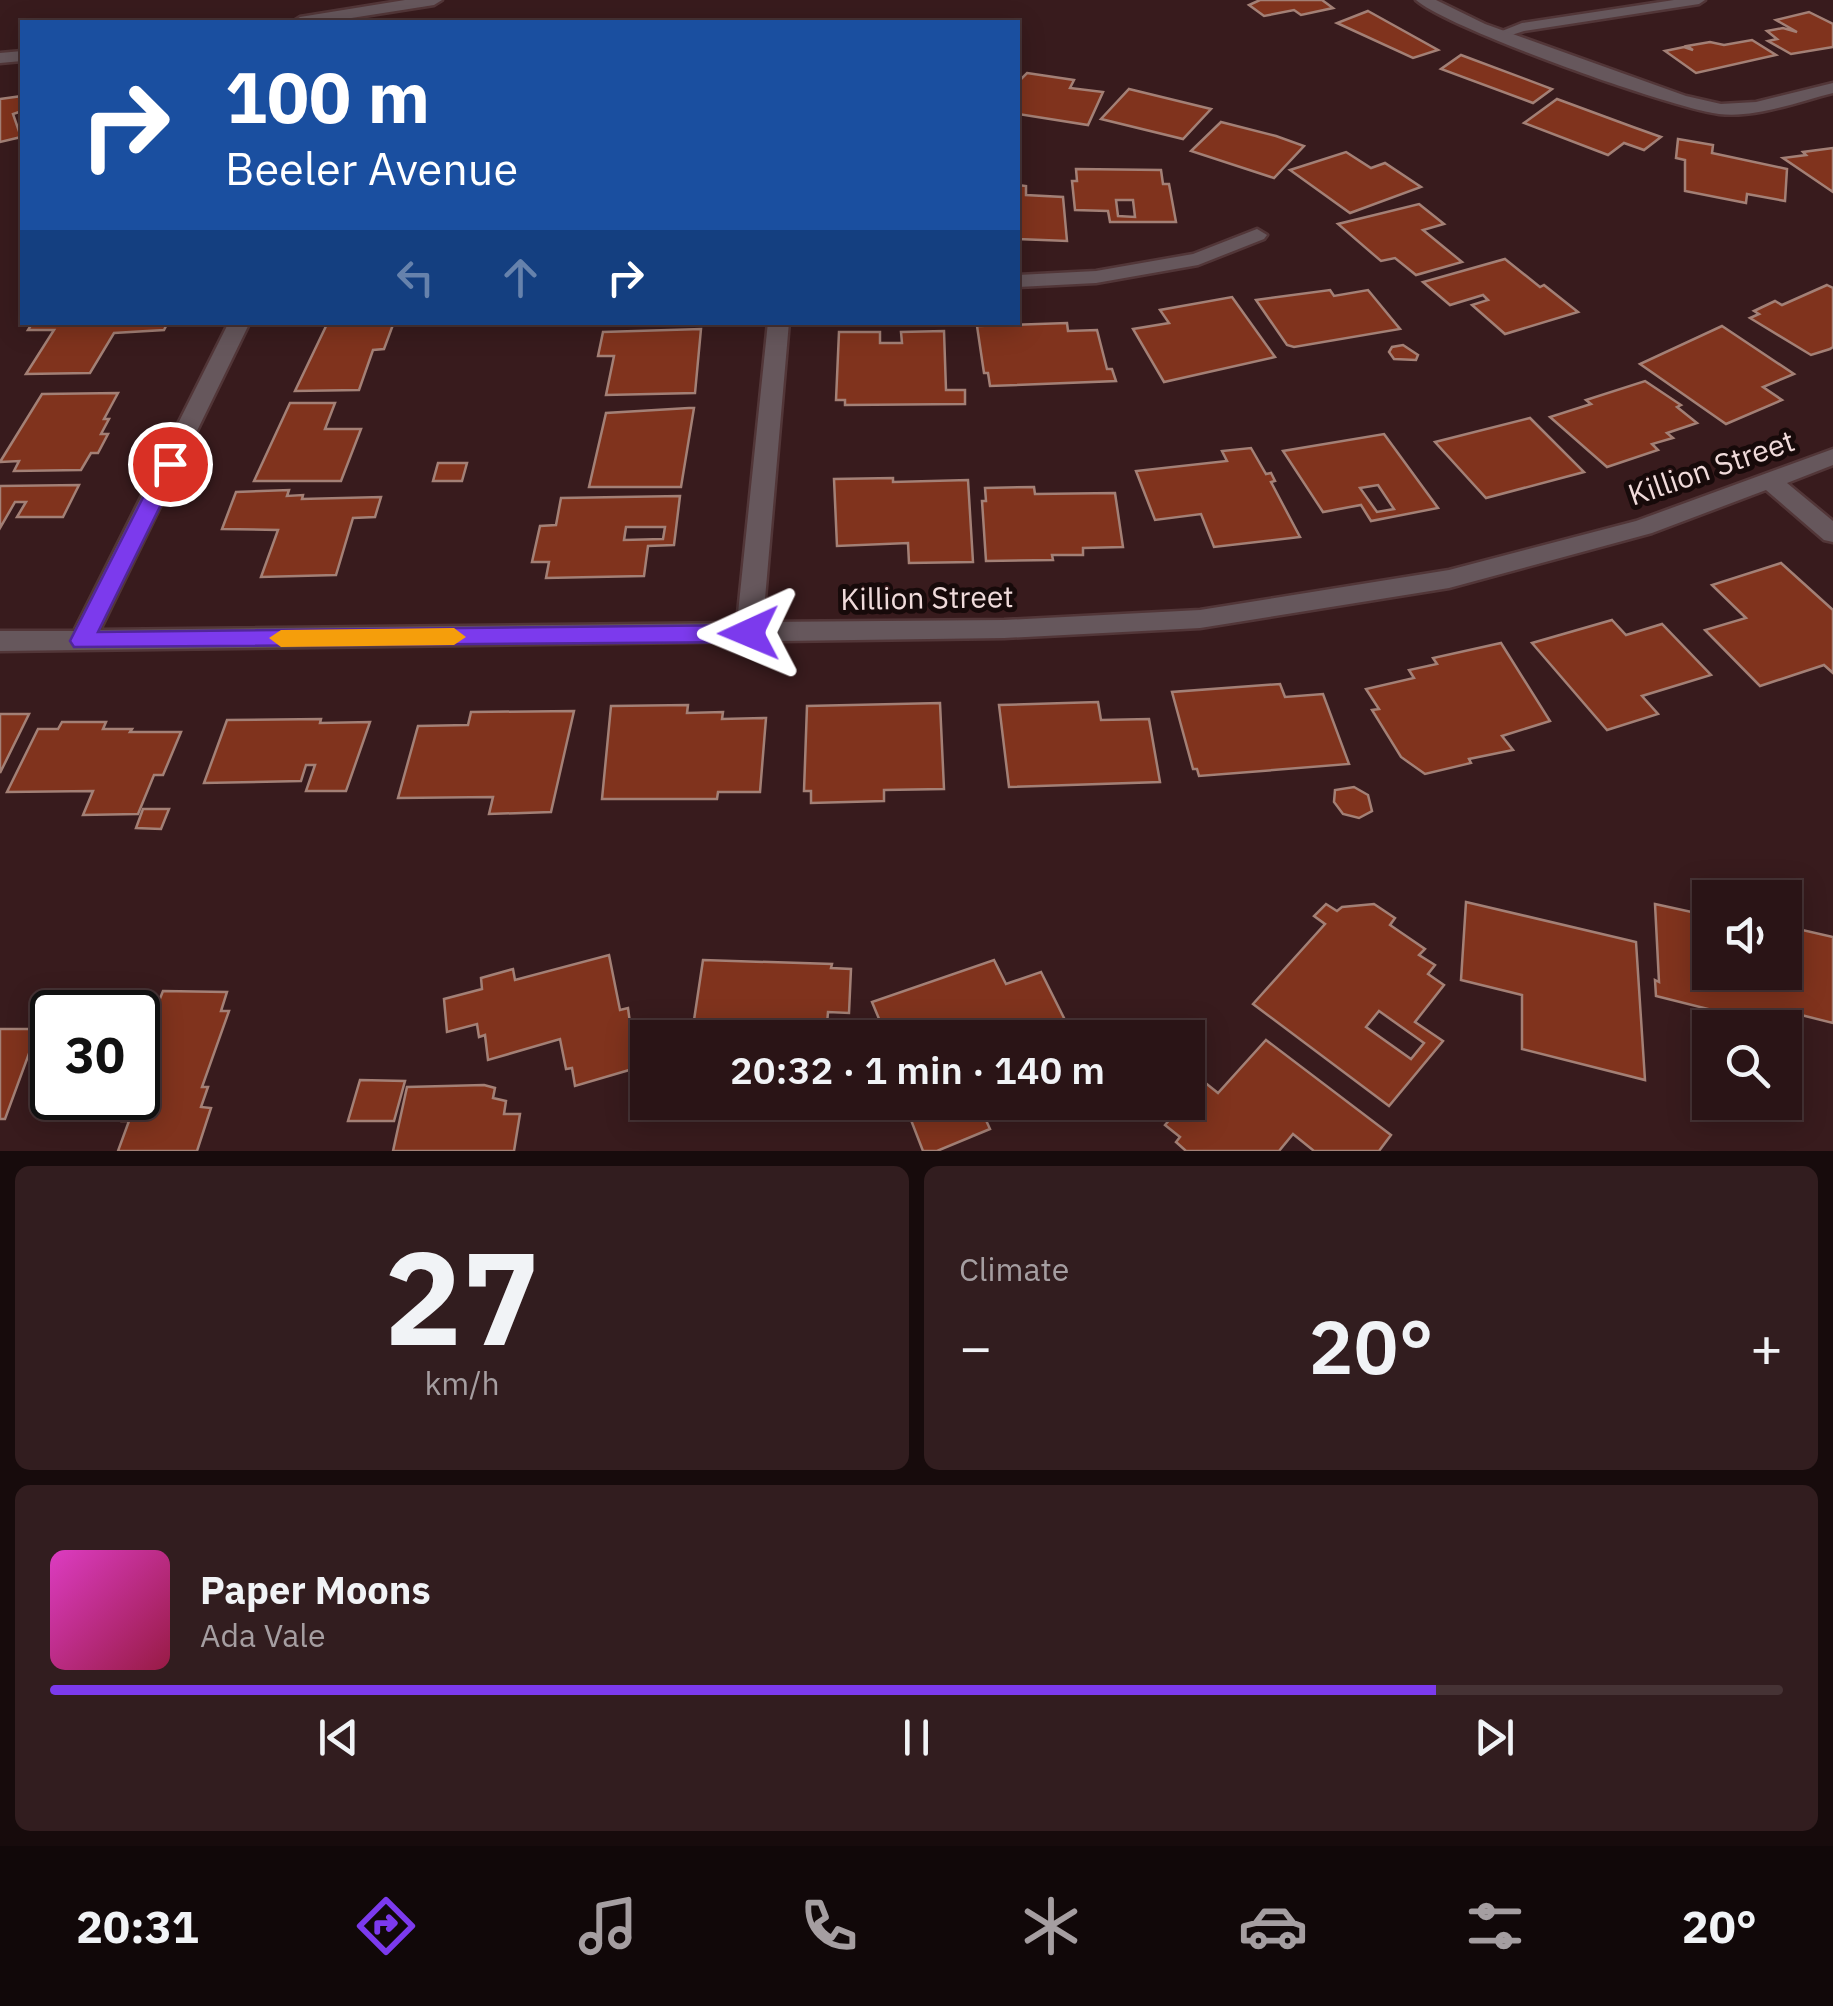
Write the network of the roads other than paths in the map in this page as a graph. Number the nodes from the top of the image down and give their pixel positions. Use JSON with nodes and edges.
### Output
{"nodes":[{"id":1,"x":434,"y":0,"type":"edge"},
{"id":2,"x":1424,"y":0,"type":"edge"},
{"id":3,"x":1698,"y":0,"type":"edge"},
{"id":4,"x":312,"y":20,"type":"edge"},
{"id":5,"x":1499,"y":35,"type":"junction"},
{"id":6,"x":1833,"y":88,"type":"edge"},
{"id":7,"x":1257,"y":235,"type":"dead end"},
{"id":8,"x":1020,"y":281,"type":"edge"},
{"id":9,"x":239,"y":325,"type":"edge"},
{"id":10,"x":779,"y":325,"type":"edge"},
{"id":11,"x":1833,"y":458,"type":"edge"},
{"id":12,"x":1772,"y":482,"type":"junction"},
{"id":13,"x":1833,"y":534,"type":"edge"},
{"id":14,"x":749,"y":633,"type":"junction"},
{"id":15,"x":0,"y":641,"type":"edge"},
{"id":16,"x":82,"y":641,"type":"junction"}],
"edges":[{"from":1,"to":4,"type":"street"},
{"from":2,"to":5,"type":"street"},
{"from":3,"to":5,"type":"lane"},
{"from":5,"to":6,"type":"street"},
{"from":7,"to":8,"type":"street"},
{"from":9,"to":16,"type":"street"},
{"from":10,"to":14,"type":"street"},
{"from":11,"to":12,"type":"street","name":"Killion Street"},
{"from":12,"to":13,"type":"street"},
{"from":12,"to":14,"type":"street","name":"Killion Street"},
{"from":14,"to":16,"type":"street","name":"Killion Street"},
{"from":15,"to":16,"type":"street","name":"Killion Street"}]}
